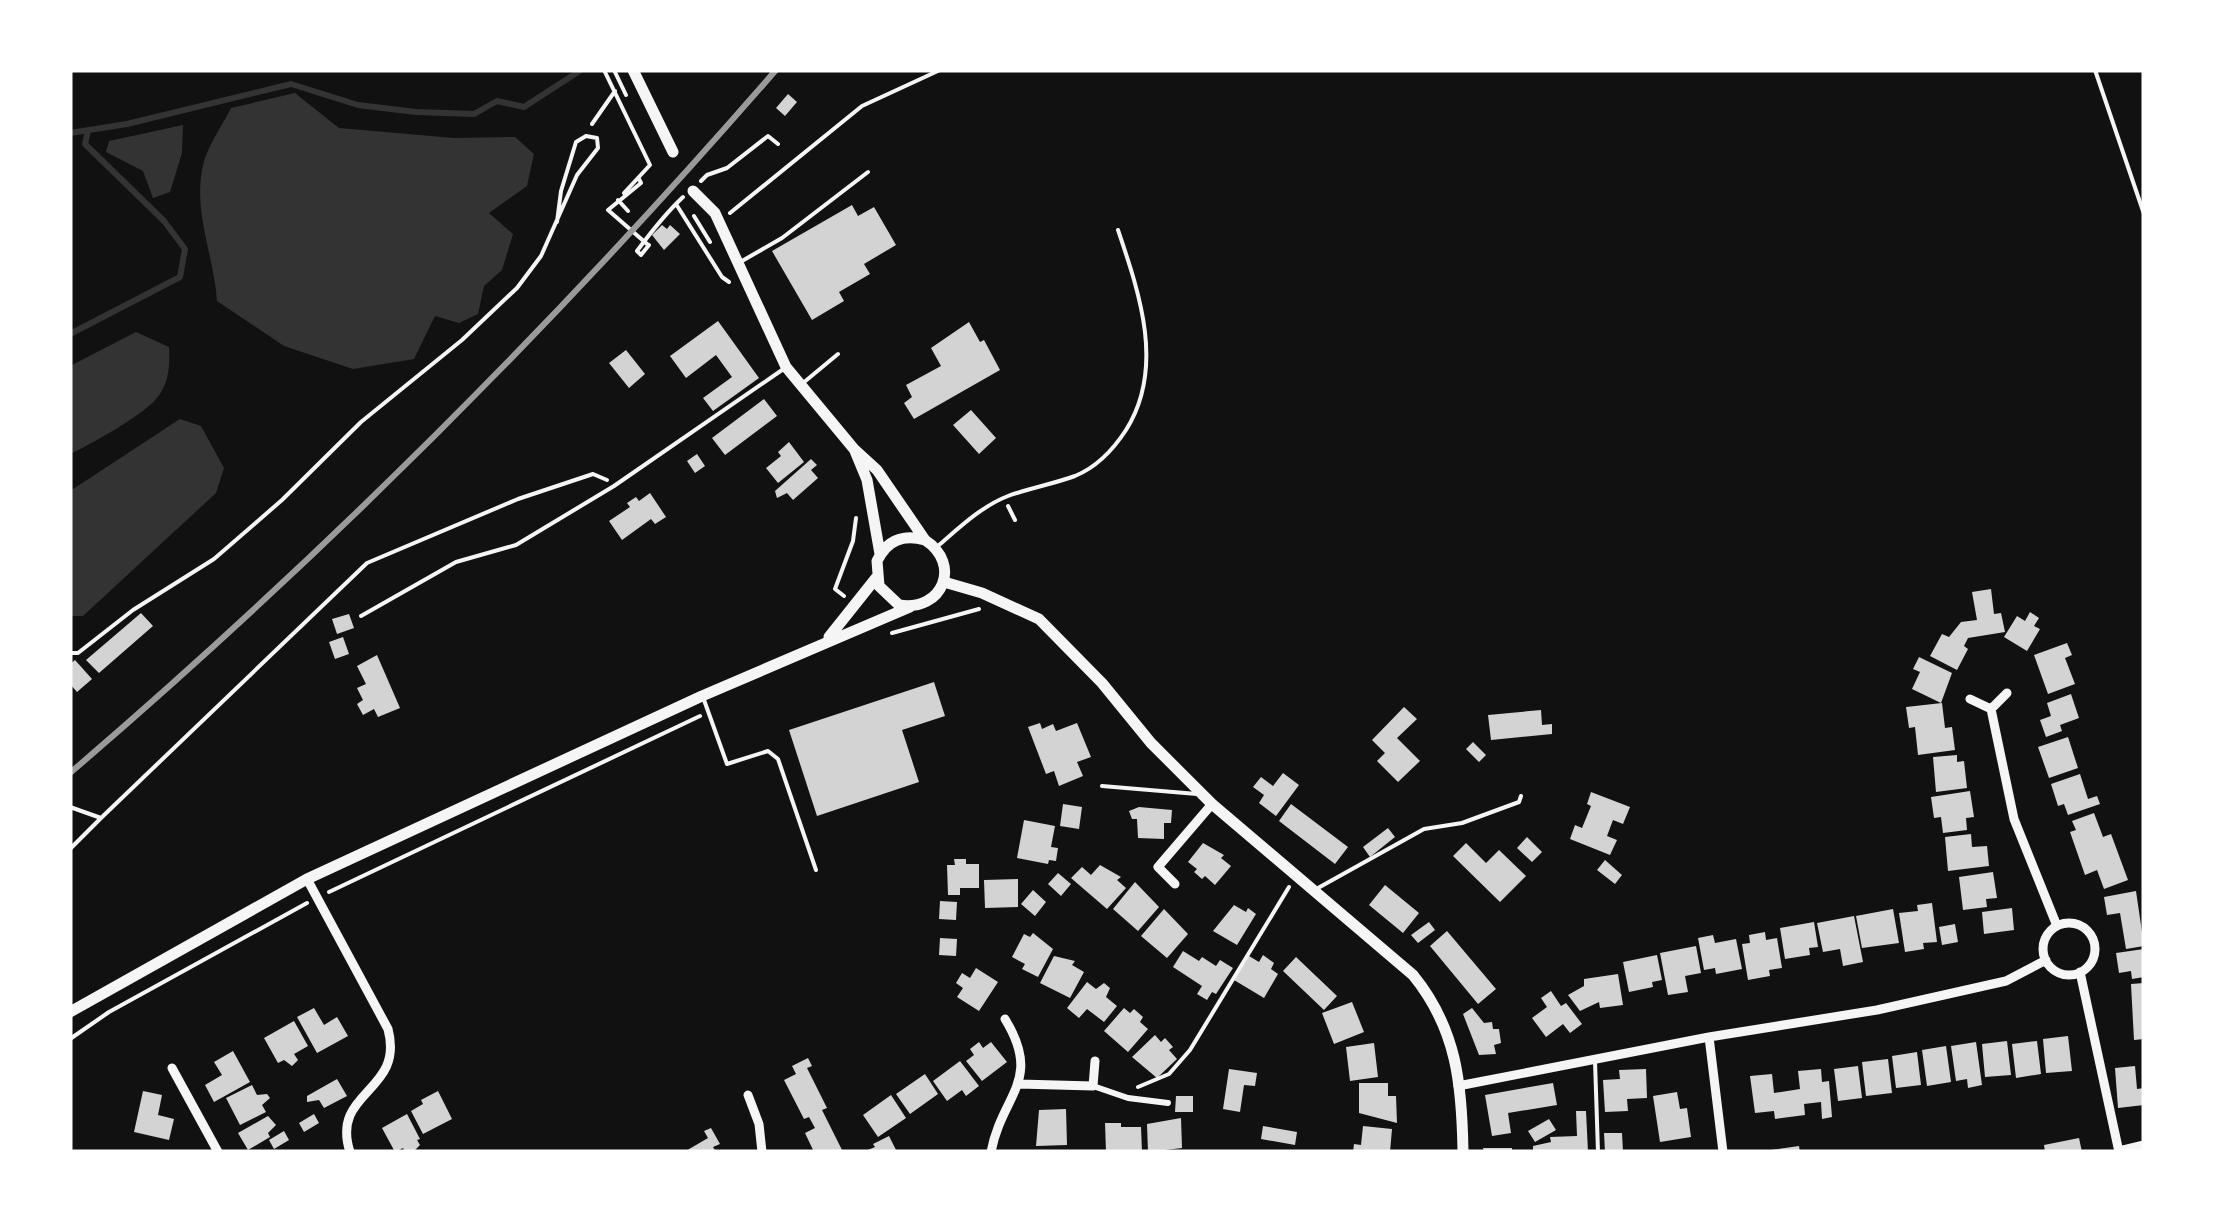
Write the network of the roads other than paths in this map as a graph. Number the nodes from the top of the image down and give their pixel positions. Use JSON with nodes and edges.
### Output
{"nodes":[{"id":1,"x":632,"y":70,"type":"edge"},
{"id":2,"x":674,"y":152,"type":"dead end"},
{"id":3,"x":868,"y":172,"type":"dead end"},
{"id":4,"x":693,"y":191,"type":"dead end"},
{"id":5,"x":557,"y":222,"type":"junction"},
{"id":6,"x":1118,"y":230,"type":"dead end"},
{"id":7,"x":738,"y":264,"type":"junction"},
{"id":8,"x":838,"y":354,"type":"dead end"},
{"id":9,"x":786,"y":367,"type":"junction"},
{"id":10,"x":799,"y":386,"type":"junction"},
{"id":11,"x":854,"y":449,"type":"junction"},
{"id":12,"x":930,"y":544,"type":"junction"},
{"id":13,"x":880,"y":554,"type":"junction"},
{"id":14,"x":876,"y":578,"type":"junction"},
{"id":15,"x":944,"y":582,"type":"junction"},
{"id":16,"x":910,"y":607,"type":"junction"},
{"id":17,"x":361,"y":616,"type":"dead end"},
{"id":18,"x":826,"y":640,"type":"junction"},
{"id":19,"x":70,"y":653,"type":"edge"},
{"id":20,"x":2007,"y":693,"type":"dead end"},
{"id":21,"x":702,"y":696,"type":"junction"},
{"id":22,"x":1970,"y":698,"type":"dead end"},
{"id":23,"x":1992,"y":709,"type":"junction"},
{"id":24,"x":1102,"y":786,"type":"dead end"},
{"id":25,"x":1202,"y":794,"type":"junction"},
{"id":26,"x":1521,"y":796,"type":"dead end"},
{"id":27,"x":1212,"y":804,"type":"junction"},
{"id":28,"x":1148,"y":858,"type":"dead end"},
{"id":29,"x":1158,"y":868,"type":"junction"},
{"id":30,"x":816,"y":870,"type":"dead end"},
{"id":31,"x":307,"y":878,"type":"junction"},
{"id":32,"x":1176,"y":884,"type":"dead end"},
{"id":33,"x":1314,"y":891,"type":"junction"},
{"id":34,"x":2057,"y":926,"type":"junction"},
{"id":35,"x":2046,"y":960,"type":"junction"},
{"id":36,"x":2080,"y":972,"type":"junction"},
{"id":37,"x":70,"y":1012,"type":"edge"},
{"id":38,"x":1005,"y":1019,"type":"dead end"},
{"id":39,"x":1709,"y":1037,"type":"junction"},
{"id":40,"x":1095,"y":1061,"type":"dead end"},
{"id":41,"x":1595,"y":1061,"type":"junction"},
{"id":42,"x":172,"y":1068,"type":"dead end"},
{"id":43,"x":1019,"y":1084,"type":"junction"},
{"id":44,"x":1093,"y":1086,"type":"junction"},
{"id":45,"x":1458,"y":1086,"type":"junction"},
{"id":46,"x":748,"y":1096,"type":"dead end"},
{"id":47,"x":1168,"y":1103,"type":"dead end"},
{"id":48,"x":2144,"y":1145,"type":"edge"},
{"id":49,"x":218,"y":1152,"type":"edge"},
{"id":50,"x":350,"y":1152,"type":"edge"},
{"id":51,"x":762,"y":1152,"type":"edge"},
{"id":52,"x":991,"y":1152,"type":"edge"},
{"id":53,"x":1463,"y":1152,"type":"edge"},
{"id":54,"x":1598,"y":1152,"type":"edge"},
{"id":55,"x":1723,"y":1152,"type":"edge"},
{"id":56,"x":2119,"y":1152,"type":"edge"}],
"edges":[{"from":1,"to":2,"type":"street"},
{"from":3,"to":7,"type":"lane"},
{"from":4,"to":7,"type":"street"},
{"from":5,"to":5,"type":"lane"},
{"from":5,"to":19,"type":"lane"},
{"from":6,"to":12,"type":"lane"},
{"from":7,"to":9,"type":"street"},
{"from":8,"to":10,"type":"lane"},
{"from":9,"to":10,"type":"street"},
{"from":9,"to":17,"type":"lane"},
{"from":10,"to":11,"type":"street"},
{"from":11,"to":12,"type":"street"},
{"from":11,"to":13,"type":"street"},
{"from":12,"to":13,"type":"street"},
{"from":12,"to":15,"type":"street"},
{"from":13,"to":14,"type":"street"},
{"from":14,"to":16,"type":"street"},
{"from":14,"to":18,"type":"street"},
{"from":15,"to":16,"type":"street"},
{"from":15,"to":25,"type":"street"},
{"from":16,"to":18,"type":"street"},
{"from":18,"to":21,"type":"street"},
{"from":20,"to":23,"type":"street"},
{"from":21,"to":30,"type":"lane"},
{"from":21,"to":31,"type":"street"},
{"from":22,"to":23,"type":"street"},
{"from":23,"to":34,"type":"street"},
{"from":24,"to":25,"type":"lane"},
{"from":25,"to":27,"type":"street"},
{"from":26,"to":33,"type":"lane"},
{"from":27,"to":29,"type":"street"},
{"from":27,"to":33,"type":"street"},
{"from":28,"to":29,"type":"street"},
{"from":29,"to":32,"type":"street"},
{"from":31,"to":37,"type":"street"},
{"from":31,"to":50,"type":"street"},
{"from":33,"to":45,"type":"street"},
{"from":34,"to":35,"type":"street"},
{"from":34,"to":36,"type":"street"},
{"from":35,"to":36,"type":"street"},
{"from":35,"to":39,"type":"street"},
{"from":36,"to":56,"type":"street"},
{"from":38,"to":43,"type":"street"},
{"from":39,"to":41,"type":"street"},
{"from":39,"to":55,"type":"street"},
{"from":40,"to":44,"type":"street"},
{"from":41,"to":45,"type":"street"},
{"from":41,"to":54,"type":"lane"},
{"from":42,"to":49,"type":"street"},
{"from":43,"to":44,"type":"street"},
{"from":43,"to":52,"type":"street"},
{"from":44,"to":47,"type":"street"},
{"from":45,"to":53,"type":"street"},
{"from":46,"to":51,"type":"street"},
{"from":48,"to":56,"type":"street"}]}
